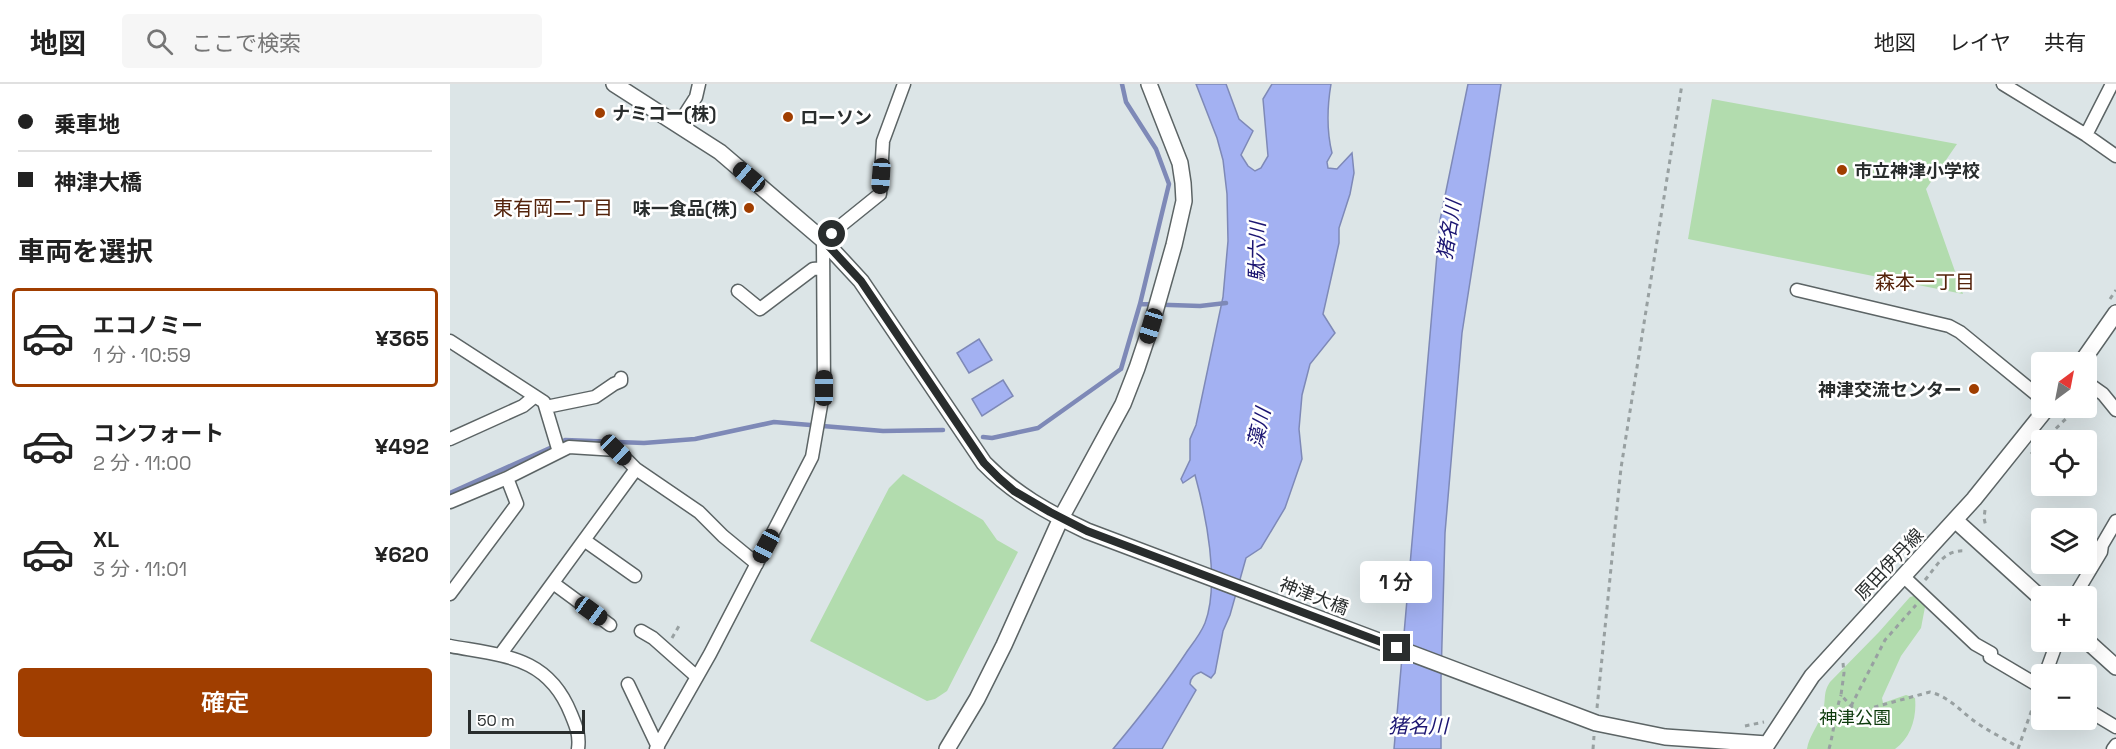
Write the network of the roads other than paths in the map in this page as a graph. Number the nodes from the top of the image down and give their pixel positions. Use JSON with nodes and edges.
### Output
{"nodes":[{"id":1,"x":614,"y":84,"type":"edge"},
{"id":2,"x":699,"y":84,"type":"edge"},
{"id":3,"x":904,"y":84,"type":"edge"},
{"id":4,"x":1149,"y":84,"type":"edge"},
{"id":5,"x":2003,"y":84,"type":"edge"},
{"id":6,"x":2112,"y":84,"type":"edge"},
{"id":7,"x":678,"y":125,"type":"junction"},
{"id":8,"x":2086,"y":135,"type":"junction"},
{"id":9,"x":2116,"y":156,"type":"edge"},
{"id":10,"x":823,"y":240,"type":"junction"},
{"id":11,"x":823,"y":268,"type":"junction"},
{"id":12,"x":1797,"y":290,"type":"dead end"},
{"id":13,"x":738,"y":291,"type":"dead end"},
{"id":14,"x":2116,"y":313,"type":"edge"},
{"id":15,"x":450,"y":341,"type":"edge"},
{"id":16,"x":2089,"y":352,"type":"edge"},
{"id":17,"x":621,"y":378,"type":"dead end"},
{"id":18,"x":2031,"y":390,"type":"edge"},
{"id":19,"x":2097,"y":390,"type":"edge"},
{"id":20,"x":534,"y":397,"type":"junction"},
{"id":21,"x":546,"y":407,"type":"junction"},
{"id":22,"x":2116,"y":410,"type":"edge"},
{"id":23,"x":2039,"y":418,"type":"edge"},
{"id":24,"x":450,"y":439,"type":"edge"},
{"id":25,"x":559,"y":452,"type":"junction"},
{"id":26,"x":636,"y":469,"type":"junction"},
{"id":27,"x":507,"y":478,"type":"junction"},
{"id":28,"x":450,"y":502,"type":"edge"},
{"id":29,"x":1061,"y":518,"type":"junction"},
{"id":30,"x":1955,"y":520,"type":"junction"},
{"id":31,"x":2116,"y":521,"type":"edge"},
{"id":32,"x":584,"y":540,"type":"junction"},
{"id":33,"x":757,"y":564,"type":"junction"},
{"id":34,"x":635,"y":576,"type":"dead end"},
{"id":35,"x":1903,"y":576,"type":"junction"},
{"id":36,"x":553,"y":583,"type":"junction"},
{"id":37,"x":2081,"y":586,"type":"edge"},
{"id":38,"x":2031,"y":589,"type":"edge"},
{"id":39,"x":450,"y":594,"type":"edge"},
{"id":40,"x":610,"y":625,"type":"dead end"},
{"id":41,"x":641,"y":631,"type":"dead end"},
{"id":42,"x":450,"y":646,"type":"edge"},
{"id":43,"x":2097,"y":650,"type":"edge"},
{"id":44,"x":500,"y":655,"type":"junction"},
{"id":45,"x":2116,"y":668,"type":"edge"},
{"id":46,"x":697,"y":677,"type":"junction"},
{"id":47,"x":2031,"y":680,"type":"edge"},
{"id":48,"x":628,"y":684,"type":"dead end"},
{"id":49,"x":2097,"y":716,"type":"edge"},
{"id":50,"x":2116,"y":727,"type":"edge"},
{"id":51,"x":2116,"y":745,"type":"edge"},
{"id":52,"x":1766,"y":746,"type":"edge"},
{"id":53,"x":657,"y":748,"type":"edge"},
{"id":54,"x":578,"y":749,"type":"edge"},
{"id":55,"x":947,"y":749,"type":"edge"},
{"id":56,"x":2113,"y":749,"type":"edge"}],
"edges":[{"from":1,"to":7,"type":"street","name":"神津大橋"},
{"from":2,"to":7,"type":"street"},
{"from":3,"to":10,"type":"street"},
{"from":4,"to":29,"type":"street"},
{"from":5,"to":8,"type":"street"},
{"from":6,"to":8,"type":"street"},
{"from":7,"to":10,"type":"street","name":"神津大橋"},
{"from":8,"to":9,"type":"street"},
{"from":10,"to":11,"type":"street"},
{"from":10,"to":29,"type":"street","name":"神津大橋"},
{"from":11,"to":13,"type":"street"},
{"from":11,"to":33,"type":"street"},
{"from":12,"to":18,"type":"street"},
{"from":14,"to":16,"type":"street"},
{"from":15,"to":20,"type":"street"},
{"from":17,"to":21,"type":"street"},
{"from":19,"to":22,"type":"street"},
{"from":20,"to":21,"type":"street"},
{"from":20,"to":24,"type":"street"},
{"from":21,"to":25,"type":"street"},
{"from":23,"to":30,"type":"street","name":"原田伊丹線"},
{"from":25,"to":26,"type":"street"},
{"from":25,"to":27,"type":"street"},
{"from":26,"to":32,"type":"street"},
{"from":26,"to":33,"type":"street"},
{"from":27,"to":28,"type":"street"},
{"from":27,"to":39,"type":"street"},
{"from":29,"to":52,"type":"street","name":"神津大橋"},
{"from":29,"to":55,"type":"street"},
{"from":30,"to":35,"type":"street","name":"原田伊丹線"},
{"from":30,"to":38,"type":"street"},
{"from":31,"to":37,"type":"street"},
{"from":32,"to":34,"type":"street"},
{"from":32,"to":36,"type":"street"},
{"from":33,"to":46,"type":"street"},
{"from":35,"to":47,"type":"street"},
{"from":35,"to":52,"type":"street","name":"原田伊丹線"},
{"from":36,"to":40,"type":"street"},
{"from":36,"to":44,"type":"street"},
{"from":41,"to":46,"type":"street"},
{"from":42,"to":44,"type":"street"},
{"from":43,"to":45,"type":"street"},
{"from":44,"to":54,"type":"street"},
{"from":46,"to":53,"type":"street"},
{"from":48,"to":53,"type":"street"},
{"from":49,"to":50,"type":"street"},
{"from":51,"to":56,"type":"street"}]}
